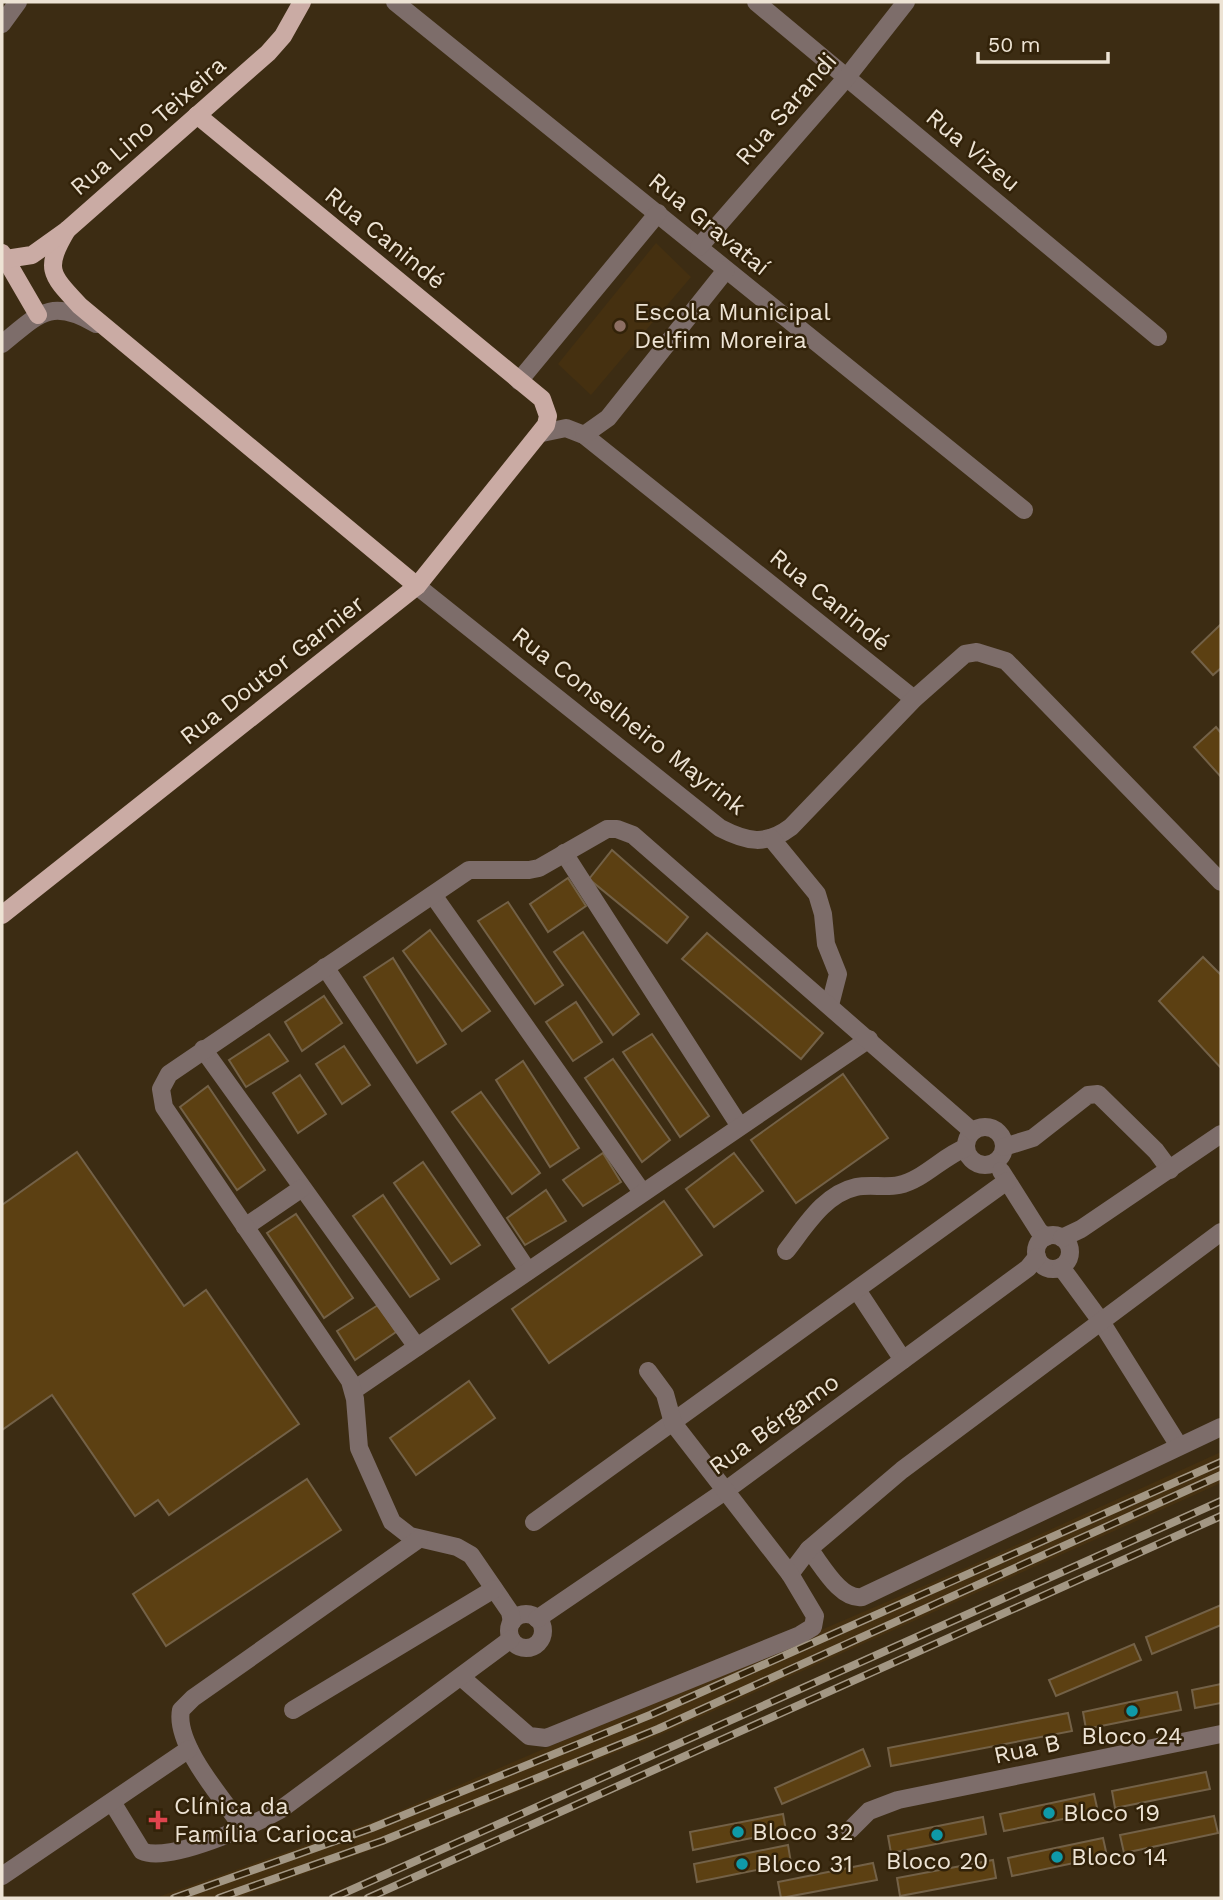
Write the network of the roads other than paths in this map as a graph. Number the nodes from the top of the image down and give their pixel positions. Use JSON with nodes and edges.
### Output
{"nodes":[{"id":1,"x":18,"y":2,"type":"edge"},
{"id":2,"x":302,"y":2,"type":"edge"},
{"id":3,"x":395,"y":2,"type":"edge"},
{"id":4,"x":756,"y":2,"type":"edge"},
{"id":5,"x":906,"y":2,"type":"edge"},
{"id":6,"x":2,"y":24,"type":"edge"},
{"id":7,"x":847,"y":77,"type":"junction"},
{"id":8,"x":197,"y":115,"type":"junction"},
{"id":9,"x":658,"y":213,"type":"junction"},
{"id":10,"x":67,"y":230,"type":"junction"},
{"id":11,"x":699,"y":247,"type":"junction"},
{"id":12,"x":4,"y":256,"type":"edge"},
{"id":13,"x":726,"y":270,"type":"junction"},
{"id":14,"x":38,"y":315,"type":"junction"},
{"id":15,"x":114,"y":335,"type":"junction"},
{"id":16,"x":1158,"y":337,"type":"dead end"},
{"id":17,"x":2,"y":344,"type":"edge"},
{"id":18,"x":519,"y":381,"type":"junction"},
{"id":19,"x":608,"y":418,"type":"junction"},
{"id":20,"x":542,"y":433,"type":"junction"},
{"id":21,"x":584,"y":435,"type":"junction"},
{"id":22,"x":602,"y":450,"type":"junction"},
{"id":23,"x":1024,"y":510,"type":"dead end"},
{"id":24,"x":417,"y":586,"type":"junction"},
{"id":25,"x":914,"y":699,"type":"junction"},
{"id":26,"x":771,"y":838,"type":"junction"},
{"id":27,"x":564,"y":853,"type":"junction"},
{"id":28,"x":1221,"y":882,"type":"edge"},
{"id":29,"x":433,"y":895,"type":"junction"},
{"id":30,"x":2,"y":915,"type":"edge"},
{"id":31,"x":325,"y":967,"type":"junction"},
{"id":32,"x":830,"y":1006,"type":"junction"},
{"id":33,"x":869,"y":1039,"type":"junction"},
{"id":34,"x":203,"y":1049,"type":"junction"},
{"id":35,"x":739,"y":1125,"type":"junction"},
{"id":36,"x":972,"y":1131,"type":"junction"},
{"id":37,"x":1221,"y":1134,"type":"edge"},
{"id":38,"x":965,"y":1149,"type":"junction"},
{"id":39,"x":1000,"y":1155,"type":"junction"},
{"id":40,"x":1170,"y":1170,"type":"junction"},
{"id":41,"x":1007,"y":1181,"type":"junction"},
{"id":42,"x":302,"y":1188,"type":"junction"},
{"id":43,"x":642,"y":1192,"type":"junction"},
{"id":44,"x":245,"y":1227,"type":"junction"},
{"id":45,"x":1221,"y":1232,"type":"edge"},
{"id":46,"x":1045,"y":1247,"type":"junction"},
{"id":47,"x":786,"y":1251,"type":"dead end"},
{"id":48,"x":1065,"y":1268,"type":"junction"},
{"id":49,"x":528,"y":1271,"type":"junction"},
{"id":50,"x":857,"y":1290,"type":"junction"},
{"id":51,"x":1100,"y":1320,"type":"junction"},
{"id":52,"x":417,"y":1347,"type":"junction"},
{"id":53,"x":903,"y":1360,"type":"junction"},
{"id":54,"x":648,"y":1371,"type":"dead end"},
{"id":55,"x":354,"y":1390,"type":"junction"},
{"id":56,"x":673,"y":1423,"type":"junction"},
{"id":57,"x":1221,"y":1427,"type":"edge"},
{"id":58,"x":1179,"y":1446,"type":"junction"},
{"id":59,"x":725,"y":1491,"type":"junction"},
{"id":60,"x":534,"y":1522,"type":"dead end"},
{"id":61,"x":419,"y":1539,"type":"junction"},
{"id":62,"x":808,"y":1549,"type":"junction"},
{"id":63,"x":790,"y":1574,"type":"junction"},
{"id":64,"x":494,"y":1589,"type":"junction"},
{"id":65,"x":541,"y":1620,"type":"junction"},
{"id":66,"x":512,"y":1629,"type":"junction"},
{"id":67,"x":461,"y":1677,"type":"junction"},
{"id":68,"x":293,"y":1710,"type":"dead end"},
{"id":69,"x":1221,"y":1734,"type":"edge"},
{"id":70,"x":189,"y":1749,"type":"junction"},
{"id":71,"x":112,"y":1802,"type":"junction"},
{"id":72,"x":244,"y":1829,"type":"junction"},
{"id":73,"x":850,"y":1830,"type":"dead end"},
{"id":74,"x":2,"y":1876,"type":"edge"}],
"edges":[{"from":1,"to":6,"type":"street"},
{"from":2,"to":8,"type":"main road","name":"Rua Lino Teixeira"},
{"from":3,"to":9,"type":"street","name":"Rua Gravataí"},
{"from":4,"to":7,"type":"street","name":"Rua Vizeu"},
{"from":5,"to":7,"type":"street","name":"Rua Sarandi"},
{"from":7,"to":11,"type":"street","name":"Rua Sarandi"},
{"from":7,"to":16,"type":"street","name":"Rua Vizeu"},
{"from":8,"to":10,"type":"main road","name":"Rua Lino Teixeira"},
{"from":8,"to":18,"type":"main road","name":"Rua Canindé"},
{"from":9,"to":11,"type":"street","name":"Rua Gravataí"},
{"from":9,"to":18,"type":"street"},
{"from":10,"to":12,"type":"main road","name":"Rua Lino Teixeira"},
{"from":10,"to":15,"type":"main road"},
{"from":11,"to":13,"type":"street","name":"Rua Gravataí"},
{"from":12,"to":14,"type":"main road"},
{"from":13,"to":19,"type":"street"},
{"from":13,"to":23,"type":"street","name":"Rua Gravataí"},
{"from":14,"to":15,"type":"street","name":"Rua Conselheiro Mayrink"},
{"from":14,"to":17,"type":"street"},
{"from":15,"to":24,"type":"main road","name":"Rua Conselheiro Mayrink"},
{"from":18,"to":20,"type":"main road","name":"Rua Canindé"},
{"from":19,"to":21,"type":"street"},
{"from":19,"to":22,"type":"street"},
{"from":20,"to":21,"type":"street"},
{"from":20,"to":24,"type":"main road","name":"Rua Doutor Garnier"},
{"from":21,"to":22,"type":"street","name":"Rua Canindé"},
{"from":22,"to":25,"type":"street","name":"Rua Canindé"},
{"from":24,"to":26,"type":"street","name":"Rua Conselheiro Mayrink"},
{"from":24,"to":30,"type":"main road","name":"Rua Doutor Garnier"},
{"from":25,"to":26,"type":"street"},
{"from":25,"to":28,"type":"street"},
{"from":26,"to":32,"type":"street"},
{"from":27,"to":29,"type":"street"},
{"from":27,"to":32,"type":"street"},
{"from":27,"to":35,"type":"street"},
{"from":29,"to":31,"type":"street"},
{"from":29,"to":43,"type":"street"},
{"from":31,"to":34,"type":"street"},
{"from":31,"to":49,"type":"street"},
{"from":32,"to":33,"type":"street"},
{"from":33,"to":35,"type":"street"},
{"from":33,"to":36,"type":"street"},
{"from":34,"to":42,"type":"street"},
{"from":34,"to":44,"type":"street"},
{"from":35,"to":43,"type":"street"},
{"from":36,"to":38,"type":"street"},
{"from":36,"to":39,"type":"street"},
{"from":37,"to":40,"type":"street","name":"Rua Bérgamo"},
{"from":38,"to":39,"type":"street"},
{"from":38,"to":47,"type":"street"},
{"from":39,"to":40,"type":"street"},
{"from":39,"to":41,"type":"street"},
{"from":40,"to":46,"type":"street","name":"Rua Bérgamo"},
{"from":41,"to":46,"type":"street"},
{"from":41,"to":50,"type":"street"},
{"from":42,"to":44,"type":"street"},
{"from":42,"to":52,"type":"street"},
{"from":43,"to":49,"type":"street"},
{"from":44,"to":55,"type":"street"},
{"from":45,"to":51,"type":"street"},
{"from":46,"to":48,"type":"street"},
{"from":46,"to":48,"type":"street"},
{"from":46,"to":53,"type":"street","name":"Rua Bérgamo"},
{"from":48,"to":51,"type":"street"},
{"from":49,"to":52,"type":"street"},
{"from":50,"to":53,"type":"street"},
{"from":50,"to":56,"type":"street"},
{"from":51,"to":58,"type":"street"},
{"from":51,"to":62,"type":"street"},
{"from":52,"to":55,"type":"street"},
{"from":53,"to":59,"type":"street","name":"Rua Bérgamo"},
{"from":54,"to":56,"type":"street"},
{"from":55,"to":61,"type":"street"},
{"from":56,"to":59,"type":"street"},
{"from":56,"to":60,"type":"street"},
{"from":57,"to":58,"type":"street"},
{"from":58,"to":62,"type":"street"},
{"from":59,"to":63,"type":"street"},
{"from":59,"to":65,"type":"street","name":"Rua Bérgamo"},
{"from":61,"to":64,"type":"street"},
{"from":61,"to":70,"type":"street"},
{"from":62,"to":63,"type":"street"},
{"from":63,"to":67,"type":"street"},
{"from":64,"to":66,"type":"street"},
{"from":64,"to":68,"type":"street"},
{"from":65,"to":66,"type":"street"},
{"from":65,"to":66,"type":"street"},
{"from":66,"to":67,"type":"street"},
{"from":67,"to":72,"type":"street"},
{"from":69,"to":73,"type":"street","name":"Rua B"},
{"from":70,"to":71,"type":"street"},
{"from":70,"to":72,"type":"street"},
{"from":71,"to":72,"type":"street"},
{"from":71,"to":74,"type":"street"}]}
